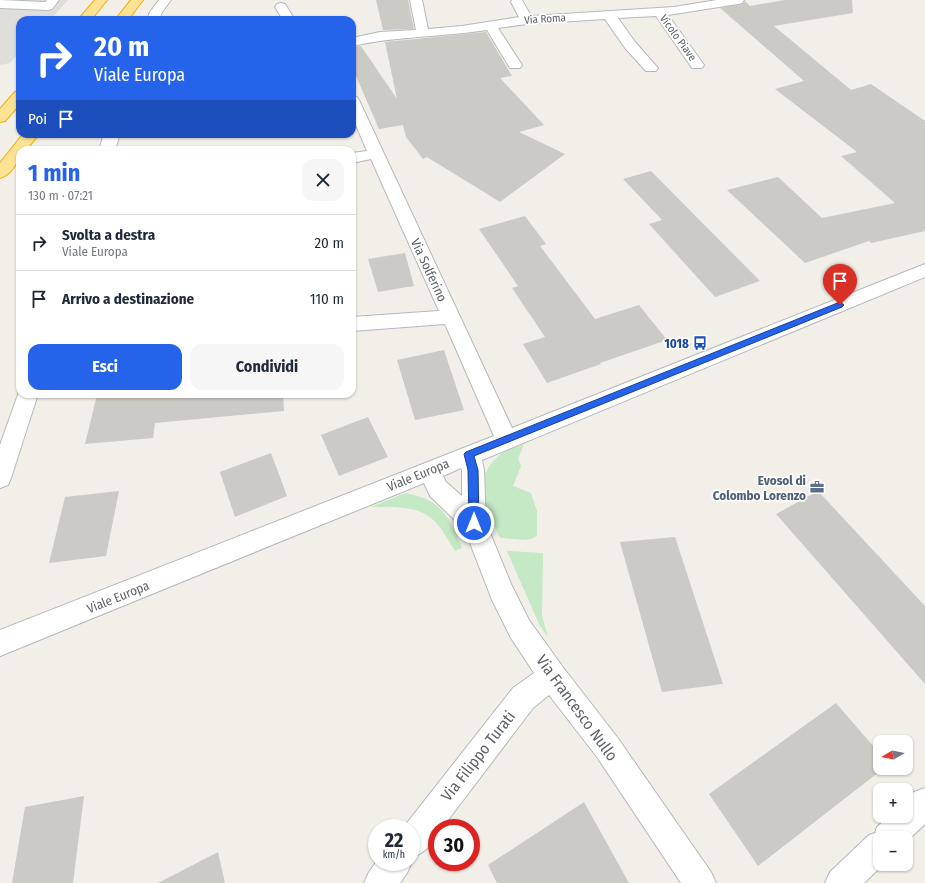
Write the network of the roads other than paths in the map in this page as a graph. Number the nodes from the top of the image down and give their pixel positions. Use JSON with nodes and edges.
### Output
{"nodes":[{"id":1,"x":53,"y":0,"type":"edge"},
{"id":2,"x":101,"y":0,"type":"edge"},
{"id":3,"x":136,"y":0,"type":"edge"},
{"id":4,"x":165,"y":0,"type":"edge"},
{"id":5,"x":416,"y":0,"type":"edge"},
{"id":6,"x":738,"y":0,"type":"edge"},
{"id":7,"x":517,"y":2,"type":"dead end"},
{"id":8,"x":0,"y":4,"type":"edge"},
{"id":9,"x":657,"y":6,"type":"edge"},
{"id":10,"x":281,"y":7,"type":"dead end"},
{"id":11,"x":610,"y":15,"type":"junction"},
{"id":12,"x":87,"y":16,"type":"edge"},
{"id":13,"x":124,"y":16,"type":"edge"},
{"id":14,"x":154,"y":16,"type":"edge"},
{"id":15,"x":287,"y":16,"type":"edge"},
{"id":16,"x":526,"y":20,"type":"junction"},
{"id":17,"x":490,"y":25,"type":"junction"},
{"id":18,"x":423,"y":33,"type":"junction"},
{"id":19,"x":356,"y":41,"type":"edge"},
{"id":20,"x":515,"y":65,"type":"dead end"},
{"id":21,"x":697,"y":65,"type":"dead end"},
{"id":22,"x":651,"y":68,"type":"dead end"},
{"id":23,"x":16,"y":99,"type":"edge"},
{"id":24,"x":356,"y":109,"type":"edge"},
{"id":25,"x":0,"y":118,"type":"edge"},
{"id":26,"x":27,"y":138,"type":"edge"},
{"id":27,"x":21,"y":146,"type":"edge"},
{"id":28,"x":16,"y":152,"type":"edge"},
{"id":29,"x":376,"y":154,"type":"junction"},
{"id":30,"x":356,"y":157,"type":"edge"},
{"id":31,"x":0,"y":173,"type":"edge"},
{"id":32,"x":925,"y":270,"type":"edge"},
{"id":33,"x":451,"y":316,"type":"junction"},
{"id":34,"x":356,"y":324,"type":"edge"},
{"id":35,"x":27,"y":398,"type":"edge"},
{"id":36,"x":507,"y":440,"type":"junction"},
{"id":37,"x":469,"y":454,"type":"junction"},
{"id":38,"x":430,"y":471,"type":"junction"},
{"id":39,"x":0,"y":478,"type":"edge"},
{"id":40,"x":474,"y":523,"type":"junction"},
{"id":41,"x":0,"y":643,"type":"edge"},
{"id":42,"x":552,"y":676,"type":"junction"},
{"id":43,"x":925,"y":803,"type":"edge"},
{"id":44,"x":420,"y":830,"type":"edge"},
{"id":45,"x":895,"y":831,"type":"edge"},
{"id":46,"x":873,"y":853,"type":"edge"},
{"id":47,"x":389,"y":871,"type":"edge"},
{"id":48,"x":380,"y":883,"type":"edge"},
{"id":49,"x":700,"y":883,"type":"edge"},
{"id":50,"x":841,"y":883,"type":"edge"}],
"edges":[{"from":1,"to":8,"type":"street"},
{"from":2,"to":12,"type":"highway"},
{"from":3,"to":13,"type":"highway"},
{"from":4,"to":14,"type":"street"},
{"from":5,"to":18,"type":"street"},
{"from":6,"to":9,"type":"street","name":"Via Roma"},
{"from":7,"to":16,"type":"street"},
{"from":9,"to":11,"type":"street","name":"Via Roma"},
{"from":9,"to":21,"type":"street","name":"Vicolo Piave"},
{"from":10,"to":15,"type":"street"},
{"from":11,"to":16,"type":"street","name":"Via Roma"},
{"from":11,"to":22,"type":"street"},
{"from":16,"to":17,"type":"street","name":"Via Roma"},
{"from":17,"to":18,"type":"street","name":"Via Roma"},
{"from":17,"to":20,"type":"street"},
{"from":18,"to":19,"type":"street","name":"Via Roma"},
{"from":23,"to":25,"type":"highway"},
{"from":24,"to":29,"type":"street","name":"Via Solferino"},
{"from":26,"to":27,"type":"highway"},
{"from":28,"to":31,"type":"highway"},
{"from":29,"to":30,"type":"street"},
{"from":29,"to":33,"type":"street","name":"Via Solferino"},
{"from":32,"to":36,"type":"street","name":"Viale Europa"},
{"from":33,"to":34,"type":"street"},
{"from":33,"to":36,"type":"street","name":"Via Solferino"},
{"from":35,"to":39,"type":"street"},
{"from":36,"to":37,"type":"street","name":"Viale Europa"},
{"from":37,"to":38,"type":"street","name":"Viale Europa"},
{"from":37,"to":40,"type":"street","name":"Via Francesco Nullo"},
{"from":38,"to":40,"type":"street","name":"Via Francesco Nullo"},
{"from":38,"to":41,"type":"street","name":"Viale Europa"},
{"from":40,"to":42,"type":"street","name":"Via Francesco Nullo"},
{"from":42,"to":44,"type":"street","name":"Via Filippo Turati"},
{"from":42,"to":49,"type":"street","name":"Via Francesco Nullo"},
{"from":43,"to":45,"type":"street"},
{"from":46,"to":50,"type":"street"},
{"from":47,"to":48,"type":"street"}]}
